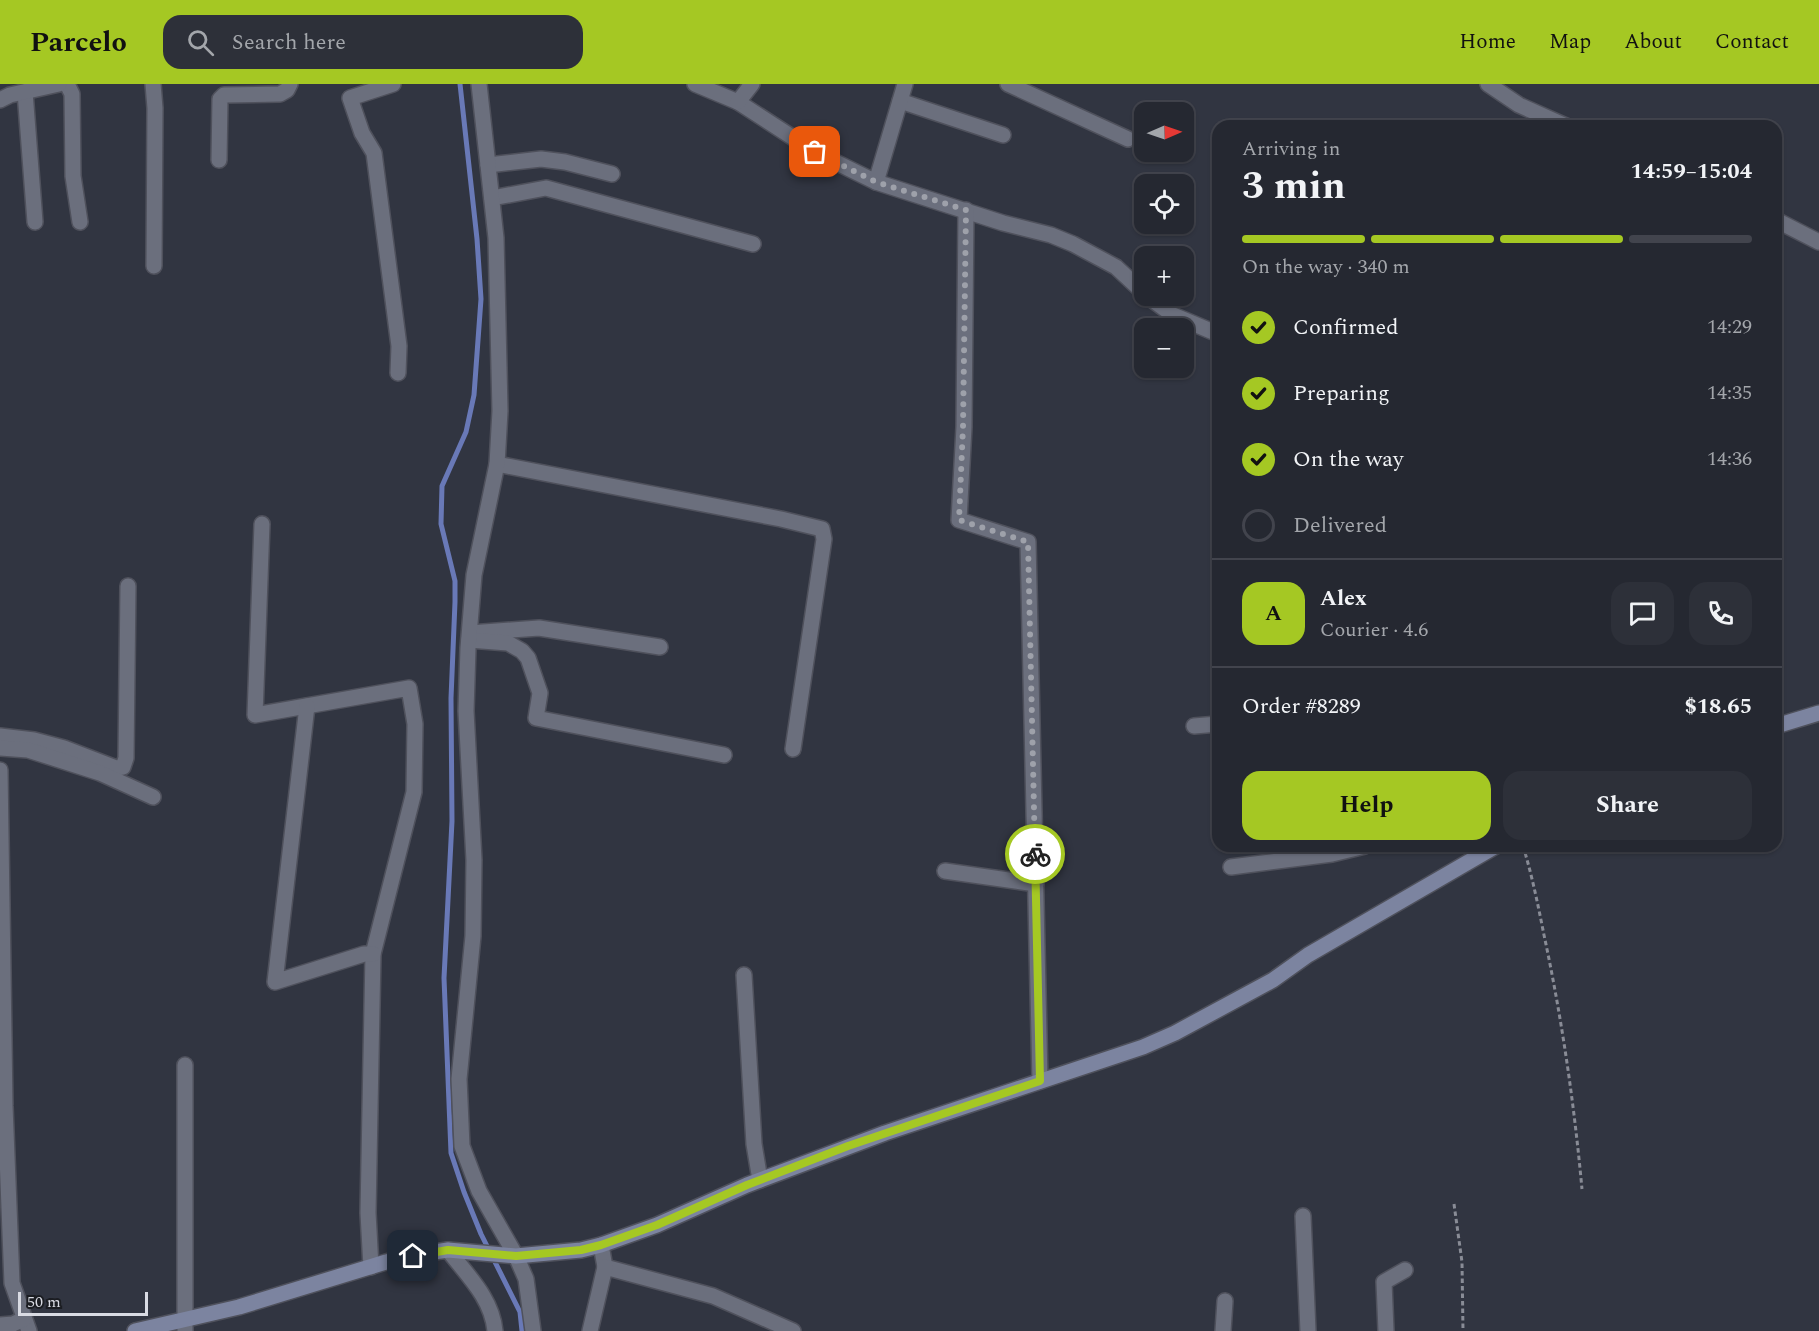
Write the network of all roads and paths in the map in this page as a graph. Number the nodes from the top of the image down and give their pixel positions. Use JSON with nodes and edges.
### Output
{"nodes":[{"id":1,"x":59,"y":84,"type":"edge"},
{"id":2,"x":67,"y":84,"type":"edge"},
{"id":3,"x":153,"y":84,"type":"edge"},
{"id":4,"x":290,"y":84,"type":"edge"},
{"id":5,"x":393,"y":84,"type":"edge"},
{"id":6,"x":478,"y":84,"type":"edge"},
{"id":7,"x":695,"y":84,"type":"edge"},
{"id":8,"x":752,"y":84,"type":"edge"},
{"id":9,"x":905,"y":84,"type":"edge"},
{"id":10,"x":1008,"y":84,"type":"edge"},
{"id":11,"x":1488,"y":84,"type":"edge"},
{"id":12,"x":11,"y":93,"type":"edge"},
{"id":13,"x":900,"y":101,"type":"junction"},
{"id":14,"x":738,"y":102,"type":"junction"},
{"id":15,"x":1553,"y":120,"type":"edge"},
{"id":16,"x":1003,"y":135,"type":"dead end"},
{"id":17,"x":1128,"y":139,"type":"dead end"},
{"id":18,"x":219,"y":160,"type":"dead end"},
{"id":19,"x":488,"y":165,"type":"junction"},
{"id":20,"x":612,"y":174,"type":"dead end"},
{"id":21,"x":876,"y":182,"type":"junction"},
{"id":22,"x":492,"y":198,"type":"junction"},
{"id":23,"x":966,"y":210,"type":"junction"},
{"id":24,"x":35,"y":222,"type":"dead end"},
{"id":25,"x":80,"y":222,"type":"dead end"},
{"id":26,"x":1782,"y":223,"type":"edge"},
{"id":27,"x":1819,"y":242,"type":"edge"},
{"id":28,"x":753,"y":244,"type":"dead end"},
{"id":29,"x":154,"y":266,"type":"dead end"},
{"id":30,"x":1134,"y":283,"type":"edge"},
{"id":31,"x":1161,"y":306,"type":"edge"},
{"id":32,"x":1212,"y":331,"type":"edge"},
{"id":33,"x":398,"y":373,"type":"dead end"},
{"id":34,"x":497,"y":464,"type":"junction"},
{"id":35,"x":262,"y":524,"type":"dead end"},
{"id":36,"x":128,"y":586,"type":"dead end"},
{"id":37,"x":470,"y":636,"type":"junction"},
{"id":38,"x":660,"y":647,"type":"dead end"},
{"id":39,"x":307,"y":706,"type":"junction"},
{"id":40,"x":1819,"y":713,"type":"edge"},
{"id":41,"x":1212,"y":724,"type":"edge"},
{"id":42,"x":1782,"y":724,"type":"edge"},
{"id":43,"x":1194,"y":726,"type":"dead end"},
{"id":44,"x":0,"y":736,"type":"edge"},
{"id":45,"x":0,"y":748,"type":"edge"},
{"id":46,"x":793,"y":750,"type":"dead end"},
{"id":47,"x":724,"y":755,"type":"dead end"},
{"id":48,"x":0,"y":770,"type":"edge"},
{"id":49,"x":0,"y":789,"type":"edge"},
{"id":50,"x":153,"y":796,"type":"dead end"},
{"id":51,"x":1340,"y":852,"type":"edge"},
{"id":52,"x":1486,"y":852,"type":"edge"},
{"id":53,"x":1525,"y":852,"type":"edge"},
{"id":54,"x":1,"y":866,"type":"edge"},
{"id":55,"x":1231,"y":867,"type":"dead end"},
{"id":56,"x":945,"y":871,"type":"dead end"},
{"id":57,"x":1036,"y":884,"type":"junction"},
{"id":58,"x":2,"y":932,"type":"edge"},
{"id":59,"x":373,"y":954,"type":"junction"},
{"id":60,"x":744,"y":975,"type":"dead end"},
{"id":61,"x":184,"y":1065,"type":"dead end"},
{"id":62,"x":1040,"y":1081,"type":"junction"},
{"id":63,"x":3,"y":1105,"type":"edge"},
{"id":64,"x":760,"y":1180,"type":"junction"},
{"id":65,"x":1582,"y":1189,"type":"dead end"},
{"id":66,"x":1454,"y":1204,"type":"dead end"},
{"id":67,"x":1303,"y":1216,"type":"dead end"},
{"id":68,"x":601,"y":1245,"type":"junction"},
{"id":69,"x":448,"y":1250,"type":"junction"},
{"id":70,"x":516,"y":1256,"type":"junction"},
{"id":71,"x":371,"y":1266,"type":"junction"},
{"id":72,"x":605,"y":1267,"type":"junction"},
{"id":73,"x":1405,"y":1270,"type":"dead end"},
{"id":74,"x":1225,"y":1301,"type":"dead end"},
{"id":75,"x":0,"y":1325,"type":"edge"},
{"id":76,"x":26,"y":1325,"type":"edge"},
{"id":77,"x":185,"y":1325,"type":"edge"},
{"id":78,"x":135,"y":1331,"type":"edge"},
{"id":79,"x":495,"y":1331,"type":"edge"},
{"id":80,"x":533,"y":1331,"type":"edge"},
{"id":81,"x":590,"y":1331,"type":"edge"},
{"id":82,"x":793,"y":1331,"type":"edge"},
{"id":83,"x":1223,"y":1331,"type":"edge"},
{"id":84,"x":1308,"y":1331,"type":"edge"},
{"id":85,"x":1386,"y":1331,"type":"edge"},
{"id":86,"x":1463,"y":1331,"type":"edge"}],
"edges":[{"from":1,"to":12,"type":"street"},
{"from":2,"to":25,"type":"street"},
{"from":3,"to":29,"type":"street"},
{"from":4,"to":18,"type":"street"},
{"from":5,"to":33,"type":"street"},
{"from":6,"to":19,"type":"street"},
{"from":7,"to":14,"type":"street"},
{"from":8,"to":14,"type":"street"},
{"from":9,"to":13,"type":"street"},
{"from":10,"to":17,"type":"street"},
{"from":11,"to":15,"type":"street"},
{"from":12,"to":24,"type":"street"},
{"from":13,"to":16,"type":"street"},
{"from":13,"to":21,"type":"street"},
{"from":14,"to":21,"type":"street"},
{"from":19,"to":20,"type":"street"},
{"from":19,"to":22,"type":"street"},
{"from":21,"to":23,"type":"street"},
{"from":22,"to":28,"type":"street"},
{"from":22,"to":34,"type":"street"},
{"from":23,"to":30,"type":"street"},
{"from":23,"to":57,"type":"street"},
{"from":26,"to":27,"type":"street"},
{"from":31,"to":32,"type":"street"},
{"from":34,"to":37,"type":"street"},
{"from":34,"to":46,"type":"street"},
{"from":35,"to":39,"type":"street"},
{"from":36,"to":44,"type":"street"},
{"from":37,"to":38,"type":"street"},
{"from":37,"to":47,"type":"street"},
{"from":37,"to":70,"type":"street"},
{"from":39,"to":59,"type":"street"},
{"from":39,"to":59,"type":"street"},
{"from":40,"to":42,"type":"main road"},
{"from":41,"to":43,"type":"street"},
{"from":45,"to":50,"type":"street"},
{"from":48,"to":49,"type":"street"},
{"from":49,"to":54,"type":"street"},
{"from":51,"to":55,"type":"street"},
{"from":52,"to":62,"type":"main road"},
{"from":53,"to":65,"type":"path"},
{"from":54,"to":58,"type":"street"},
{"from":56,"to":57,"type":"street"},
{"from":57,"to":62,"type":"street"},
{"from":58,"to":63,"type":"street"},
{"from":59,"to":71,"type":"street"},
{"from":60,"to":64,"type":"street"},
{"from":61,"to":77,"type":"street"},
{"from":62,"to":64,"type":"main road"},
{"from":63,"to":76,"type":"street"},
{"from":64,"to":68,"type":"main road"},
{"from":66,"to":86,"type":"path"},
{"from":67,"to":84,"type":"street"},
{"from":68,"to":70,"type":"main road"},
{"from":68,"to":72,"type":"street"},
{"from":69,"to":70,"type":"main road"},
{"from":69,"to":71,"type":"main road"},
{"from":69,"to":79,"type":"street"},
{"from":70,"to":80,"type":"street"},
{"from":71,"to":77,"type":"main road"},
{"from":72,"to":81,"type":"street"},
{"from":72,"to":82,"type":"street"},
{"from":73,"to":85,"type":"street"},
{"from":74,"to":83,"type":"street"},
{"from":75,"to":76,"type":"street"},
{"from":77,"to":78,"type":"main road"}]}
